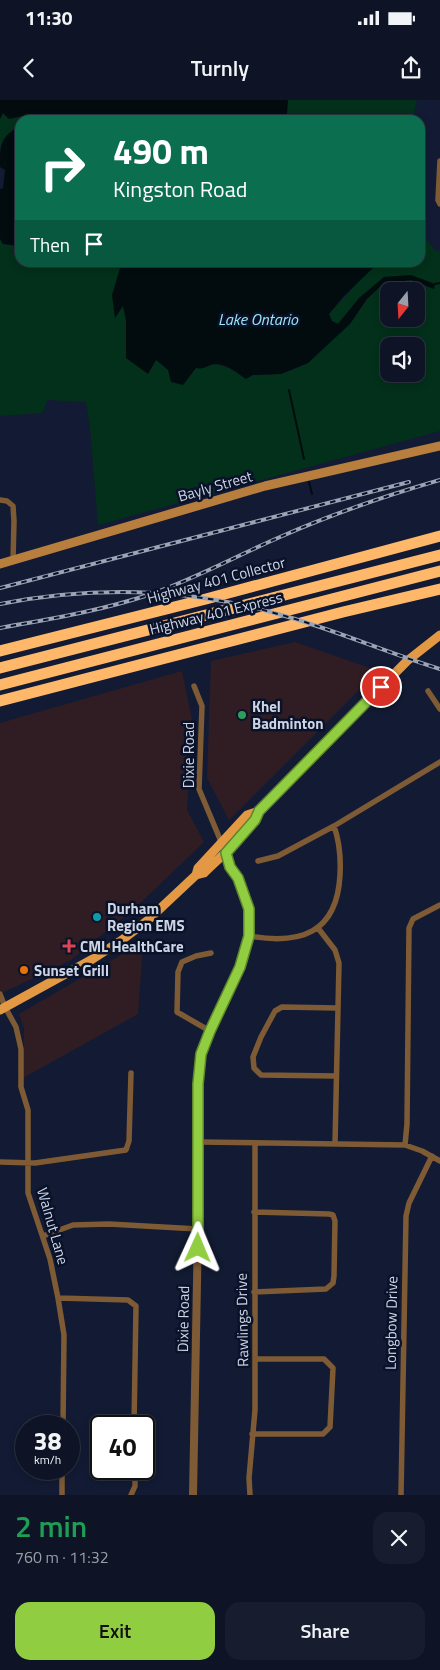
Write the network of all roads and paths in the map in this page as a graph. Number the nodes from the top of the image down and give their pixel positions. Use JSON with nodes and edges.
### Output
{"nodes":[{"id":1,"x":440,"y":161,"type":"edge"},
{"id":2,"x":440,"y":204,"type":"edge"},
{"id":3,"x":440,"y":446,"type":"edge"},
{"id":4,"x":0,"y":500,"type":"edge"},
{"id":5,"x":440,"y":536,"type":"edge"},
{"id":6,"x":440,"y":555,"type":"edge"},
{"id":7,"x":13,"y":561,"type":"junction"},
{"id":8,"x":0,"y":564,"type":"edge"},
{"id":9,"x":440,"y":571,"type":"edge"},
{"id":10,"x":440,"y":589,"type":"edge"},
{"id":11,"x":440,"y":635,"type":"edge"},
{"id":12,"x":0,"y":651,"type":"edge"},
{"id":13,"x":0,"y":668,"type":"edge"},
{"id":14,"x":0,"y":685,"type":"edge"},
{"id":15,"x":194,"y":686,"type":"dead end"},
{"id":16,"x":428,"y":691,"type":"dead end"},
{"id":17,"x":0,"y":701,"type":"edge"},
{"id":18,"x":440,"y":709,"type":"edge"},
{"id":19,"x":440,"y":762,"type":"edge"},
{"id":20,"x":334,"y":826,"type":"junction"},
{"id":21,"x":224,"y":848,"type":"junction"},
{"id":22,"x":258,"y":861,"type":"dead end"},
{"id":23,"x":440,"y":905,"type":"edge"},
{"id":24,"x":318,"y":928,"type":"junction"},
{"id":25,"x":249,"y":936,"type":"junction"},
{"id":26,"x":211,"y":954,"type":"dead end"},
{"id":27,"x":0,"y":994,"type":"edge"},
{"id":28,"x":2,"y":1008,"type":"edge"},
{"id":29,"x":337,"y":1008,"type":"junction"},
{"id":30,"x":210,"y":1031,"type":"junction"},
{"id":31,"x":131,"y":1073,"type":"dead end"},
{"id":32,"x":336,"y":1076,"type":"junction"},
{"id":33,"x":199,"y":1142,"type":"junction"},
{"id":34,"x":255,"y":1144,"type":"junction"},
{"id":35,"x":335,"y":1144,"type":"junction"},
{"id":36,"x":405,"y":1145,"type":"junction"},
{"id":37,"x":432,"y":1156,"type":"junction"},
{"id":38,"x":440,"y":1161,"type":"edge"},
{"id":39,"x":0,"y":1162,"type":"edge"},
{"id":40,"x":27,"y":1162,"type":"junction"},
{"id":41,"x":254,"y":1212,"type":"junction"},
{"id":42,"x":198,"y":1229,"type":"junction"},
{"id":43,"x":43,"y":1236,"type":"junction"},
{"id":44,"x":254,"y":1292,"type":"junction"},
{"id":45,"x":58,"y":1298,"type":"junction"},
{"id":46,"x":255,"y":1359,"type":"junction"},
{"id":47,"x":63,"y":1415,"type":"edge"},
{"id":48,"x":134,"y":1415,"type":"edge"},
{"id":49,"x":252,"y":1434,"type":"junction"},
{"id":50,"x":62,"y":1480,"type":"edge"},
{"id":51,"x":135,"y":1480,"type":"edge"},
{"id":52,"x":62,"y":1495,"type":"edge"},
{"id":53,"x":131,"y":1495,"type":"edge"},
{"id":54,"x":193,"y":1495,"type":"edge"},
{"id":55,"x":250,"y":1495,"type":"edge"},
{"id":56,"x":400,"y":1495,"type":"edge"}],
"edges":[{"from":1,"to":2,"type":"street"},
{"from":3,"to":7,"type":"main road","name":"Bayly Street"},
{"from":4,"to":7,"type":"street"},
{"from":5,"to":12,"type":"highway","name":"Highway 401 Collector"},
{"from":6,"to":13,"type":"highway","name":"Highway 401 Express"},
{"from":7,"to":8,"type":"main road","name":"Bayly Street"},
{"from":9,"to":14,"type":"highway","name":"Highway 401 Express"},
{"from":10,"to":17,"type":"highway"},
{"from":11,"to":21,"type":"main road"},
{"from":15,"to":21,"type":"street","name":"Dixie Road"},
{"from":16,"to":18,"type":"street"},
{"from":19,"to":20,"type":"street"},
{"from":20,"to":22,"type":"street"},
{"from":20,"to":24,"type":"street"},
{"from":21,"to":25,"type":"street","name":"Dixie Road"},
{"from":21,"to":28,"type":"main road"},
{"from":23,"to":36,"type":"street"},
{"from":24,"to":25,"type":"street"},
{"from":24,"to":29,"type":"street"},
{"from":25,"to":30,"type":"street","name":"Dixie Road"},
{"from":26,"to":30,"type":"street"},
{"from":27,"to":28,"type":"street","name":"Walnut Lane"},
{"from":28,"to":40,"type":"street","name":"Walnut Lane"},
{"from":29,"to":32,"type":"street"},
{"from":29,"to":32,"type":"street"},
{"from":30,"to":33,"type":"street","name":"Dixie Road"},
{"from":31,"to":40,"type":"street"},
{"from":32,"to":35,"type":"street"},
{"from":33,"to":34,"type":"street"},
{"from":33,"to":42,"type":"street","name":"Dixie Road"},
{"from":34,"to":35,"type":"street"},
{"from":34,"to":41,"type":"street","name":"Rawlings Drive"},
{"from":35,"to":36,"type":"street"},
{"from":36,"to":37,"type":"street"},
{"from":37,"to":38,"type":"street"},
{"from":37,"to":56,"type":"street","name":"Longbow Drive"},
{"from":39,"to":40,"type":"street"},
{"from":40,"to":43,"type":"street","name":"Walnut Lane"},
{"from":41,"to":44,"type":"street","name":"Rawlings Drive"},
{"from":41,"to":44,"type":"street"},
{"from":42,"to":43,"type":"street"},
{"from":42,"to":54,"type":"street","name":"Dixie Road"},
{"from":43,"to":45,"type":"street","name":"Walnut Lane"},
{"from":44,"to":46,"type":"street","name":"Rawlings Drive"},
{"from":45,"to":47,"type":"street","name":"Walnut Lane"},
{"from":45,"to":48,"type":"street"},
{"from":46,"to":49,"type":"street","name":"Rawlings Drive"},
{"from":46,"to":49,"type":"street"},
{"from":49,"to":55,"type":"street","name":"Rawlings Drive"},
{"from":50,"to":52,"type":"street"},
{"from":51,"to":53,"type":"street"}]}
